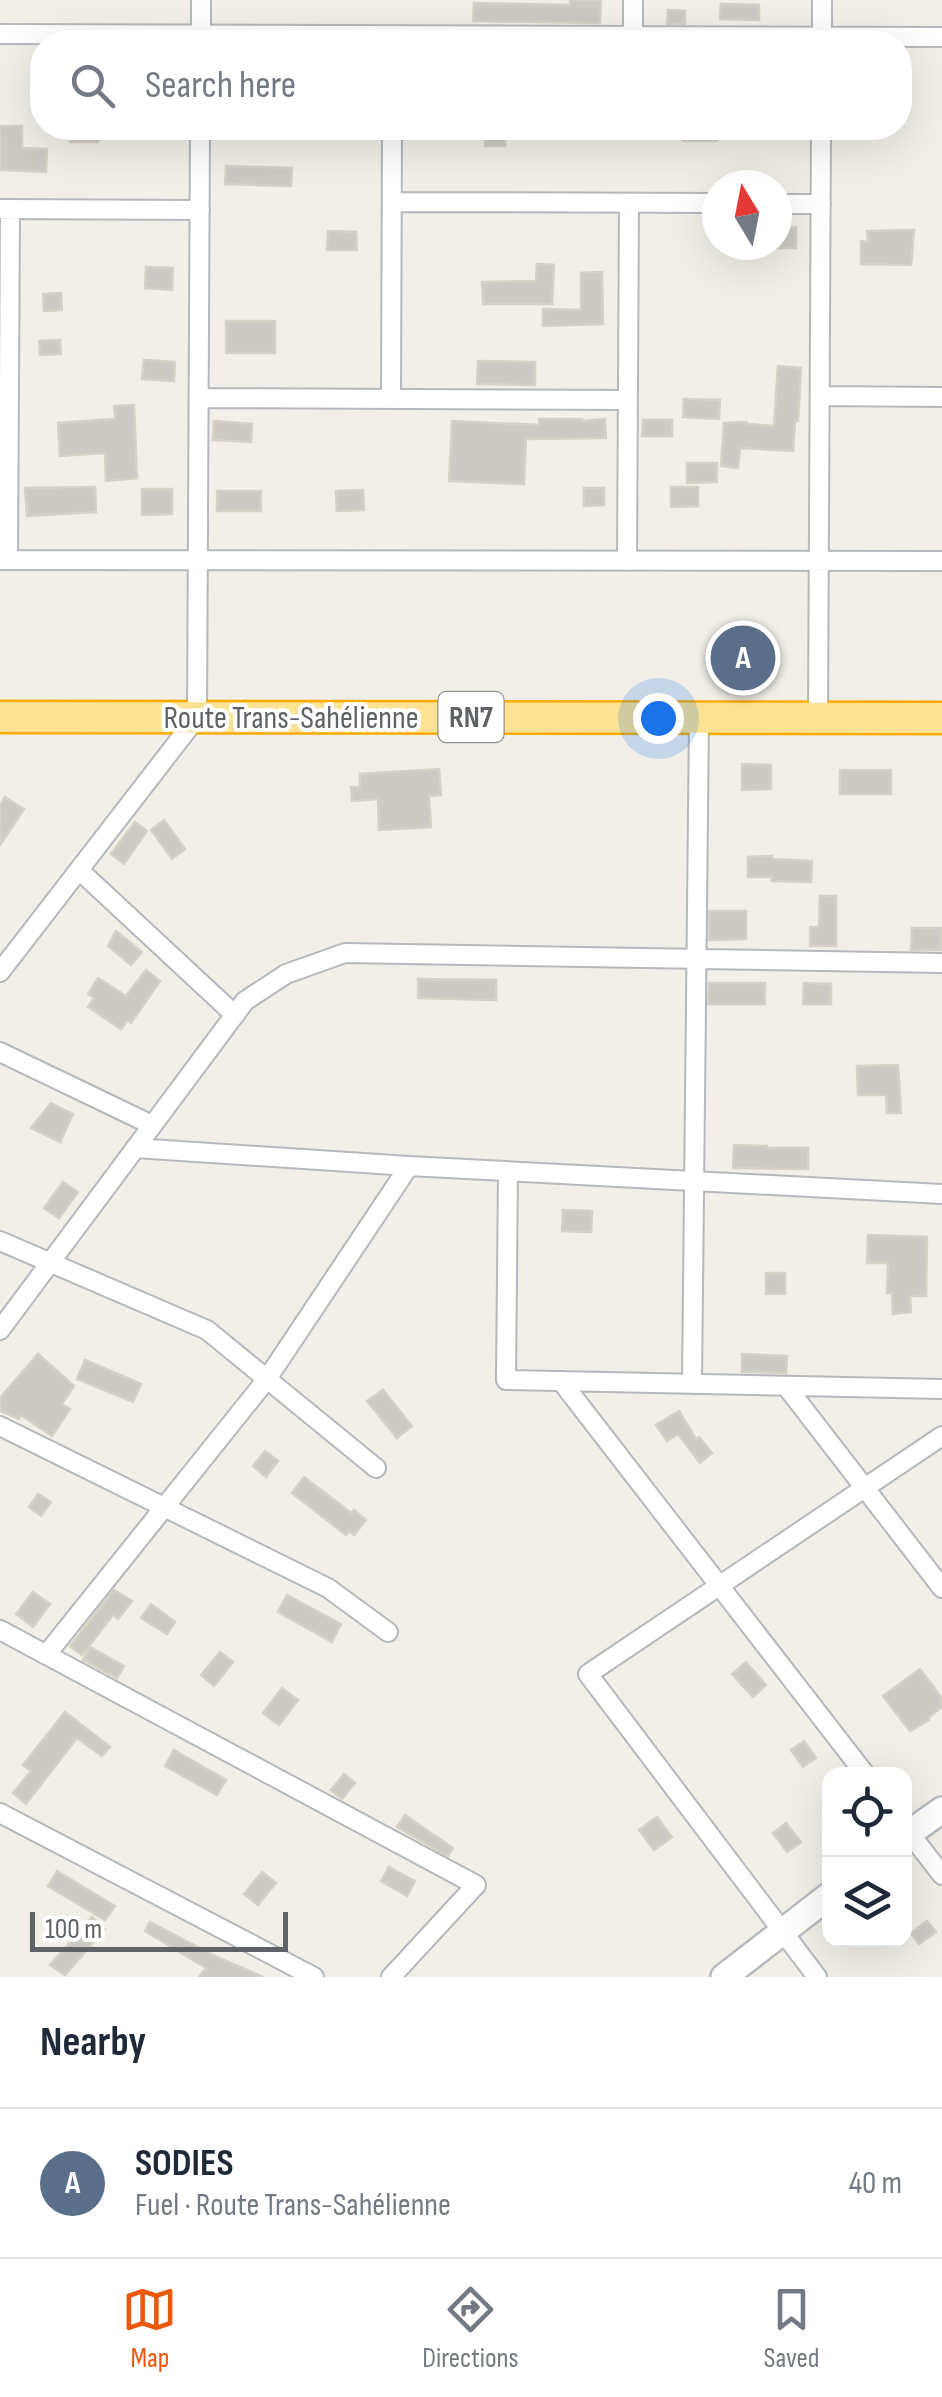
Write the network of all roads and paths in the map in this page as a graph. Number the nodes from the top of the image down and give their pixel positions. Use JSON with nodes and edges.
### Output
{"nodes":[{"id":1,"x":201,"y":0,"type":"edge"},
{"id":2,"x":633,"y":0,"type":"edge"},
{"id":3,"x":822,"y":0,"type":"edge"},
{"id":4,"x":201,"y":30,"type":"edge"},
{"id":5,"x":633,"y":30,"type":"edge"},
{"id":6,"x":822,"y":30,"type":"edge"},
{"id":7,"x":0,"y":34,"type":"edge"},
{"id":8,"x":30,"y":35,"type":"edge"},
{"id":9,"x":912,"y":38,"type":"edge"},
{"id":10,"x":942,"y":38,"type":"edge"},
{"id":11,"x":200,"y":140,"type":"edge"},
{"id":12,"x":392,"y":140,"type":"edge"},
{"id":13,"x":821,"y":140,"type":"edge"},
{"id":14,"x":392,"y":202,"type":"junction"},
{"id":15,"x":629,"y":203,"type":"junction"},
{"id":16,"x":702,"y":204,"type":"edge"},
{"id":17,"x":792,"y":204,"type":"edge"},
{"id":18,"x":821,"y":204,"type":"junction"},
{"id":19,"x":5,"y":209,"type":"edge"},
{"id":20,"x":200,"y":210,"type":"junction"},
{"id":21,"x":820,"y":396,"type":"junction"},
{"id":22,"x":942,"y":397,"type":"edge"},
{"id":23,"x":198,"y":398,"type":"junction"},
{"id":24,"x":391,"y":399,"type":"junction"},
{"id":25,"x":628,"y":400,"type":"junction"},
{"id":26,"x":5,"y":404,"type":"edge"},
{"id":27,"x":4,"y":560,"type":"edge"},
{"id":28,"x":198,"y":560,"type":"junction"},
{"id":29,"x":627,"y":560,"type":"junction"},
{"id":30,"x":819,"y":561,"type":"junction"},
{"id":31,"x":942,"y":561,"type":"edge"},
{"id":32,"x":0,"y":717,"type":"edge"},
{"id":33,"x":197,"y":717,"type":"junction"},
{"id":34,"x":699,"y":718,"type":"junction"},
{"id":35,"x":818,"y":718,"type":"junction"},
{"id":36,"x":942,"y":718,"type":"edge"},
{"id":37,"x":79,"y":870,"type":"junction"},
{"id":38,"x":697,"y":958,"type":"junction"},
{"id":39,"x":942,"y":963,"type":"edge"},
{"id":40,"x":0,"y":972,"type":"edge"},
{"id":41,"x":235,"y":1015,"type":"junction"},
{"id":42,"x":0,"y":1052,"type":"edge"},
{"id":43,"x":152,"y":1125,"type":"junction"},
{"id":44,"x":135,"y":1148,"type":"junction"},
{"id":45,"x":409,"y":1166,"type":"junction"},
{"id":46,"x":508,"y":1171,"type":"junction"},
{"id":47,"x":694,"y":1181,"type":"junction"},
{"id":48,"x":942,"y":1194,"type":"edge"},
{"id":49,"x":0,"y":1241,"type":"edge"},
{"id":50,"x":50,"y":1263,"type":"junction"},
{"id":51,"x":0,"y":1330,"type":"edge"},
{"id":52,"x":267,"y":1379,"type":"junction"},
{"id":53,"x":560,"y":1381,"type":"junction"},
{"id":54,"x":692,"y":1384,"type":"junction"},
{"id":55,"x":786,"y":1386,"type":"junction"},
{"id":56,"x":942,"y":1390,"type":"edge"},
{"id":57,"x":0,"y":1426,"type":"edge"},
{"id":58,"x":942,"y":1436,"type":"edge"},
{"id":59,"x":376,"y":1468,"type":"dead end"},
{"id":60,"x":865,"y":1488,"type":"junction"},
{"id":61,"x":164,"y":1507,"type":"junction"},
{"id":62,"x":720,"y":1586,"type":"junction"},
{"id":63,"x":942,"y":1588,"type":"edge"},
{"id":64,"x":0,"y":1630,"type":"edge"},
{"id":65,"x":388,"y":1632,"type":"dead end"},
{"id":66,"x":46,"y":1655,"type":"junction"},
{"id":67,"x":860,"y":1767,"type":"edge"},
{"id":68,"x":942,"y":1810,"type":"edge"},
{"id":69,"x":0,"y":1812,"type":"edge"},
{"id":70,"x":912,"y":1828,"type":"edge"},
{"id":71,"x":912,"y":1839,"type":"edge"},
{"id":72,"x":942,"y":1874,"type":"edge"},
{"id":73,"x":822,"y":1902,"type":"edge"},
{"id":74,"x":782,"y":1932,"type":"junction"},
{"id":75,"x":314,"y":1977,"type":"edge"},
{"id":76,"x":392,"y":1977,"type":"edge"},
{"id":77,"x":724,"y":1977,"type":"edge"},
{"id":78,"x":817,"y":1977,"type":"edge"}],
"edges":[{"from":1,"to":4,"type":"street"},
{"from":2,"to":5,"type":"street"},
{"from":3,"to":6,"type":"street"},
{"from":7,"to":8,"type":"street"},
{"from":9,"to":10,"type":"street"},
{"from":11,"to":20,"type":"street"},
{"from":12,"to":14,"type":"street"},
{"from":13,"to":18,"type":"street"},
{"from":14,"to":15,"type":"street"},
{"from":14,"to":24,"type":"street"},
{"from":15,"to":16,"type":"street"},
{"from":15,"to":25,"type":"street"},
{"from":17,"to":18,"type":"street"},
{"from":18,"to":21,"type":"street"},
{"from":19,"to":20,"type":"street"},
{"from":19,"to":26,"type":"street"},
{"from":20,"to":23,"type":"street"},
{"from":21,"to":22,"type":"street"},
{"from":21,"to":30,"type":"street"},
{"from":23,"to":24,"type":"street"},
{"from":23,"to":28,"type":"street"},
{"from":24,"to":25,"type":"street"},
{"from":25,"to":29,"type":"street"},
{"from":26,"to":27,"type":"street"},
{"from":27,"to":28,"type":"street"},
{"from":28,"to":29,"type":"street"},
{"from":28,"to":33,"type":"street"},
{"from":29,"to":30,"type":"street"},
{"from":30,"to":31,"type":"street"},
{"from":30,"to":35,"type":"street"},
{"from":32,"to":33,"type":"highway","name":"Route Trans-Sahélienne","number":"RN7"},
{"from":33,"to":34,"type":"highway","name":"Route Trans-Sahélienne","number":"RN7"},
{"from":33,"to":37,"type":"street"},
{"from":34,"to":35,"type":"highway","name":"Route Trans-Sahélienne","number":"RN7"},
{"from":34,"to":38,"type":"street"},
{"from":35,"to":36,"type":"highway","name":"Route Trans-Sahélienne","number":"RN7"},
{"from":37,"to":40,"type":"street"},
{"from":37,"to":41,"type":"street"},
{"from":38,"to":39,"type":"street"},
{"from":38,"to":41,"type":"street"},
{"from":38,"to":47,"type":"street"},
{"from":41,"to":43,"type":"street"},
{"from":42,"to":43,"type":"street"},
{"from":43,"to":44,"type":"street"},
{"from":44,"to":45,"type":"street"},
{"from":44,"to":50,"type":"street"},
{"from":45,"to":46,"type":"street"},
{"from":45,"to":52,"type":"street"},
{"from":46,"to":47,"type":"street"},
{"from":46,"to":53,"type":"street"},
{"from":47,"to":48,"type":"street"},
{"from":47,"to":54,"type":"street"},
{"from":49,"to":50,"type":"street"},
{"from":50,"to":51,"type":"street"},
{"from":50,"to":52,"type":"street"},
{"from":52,"to":59,"type":"street"},
{"from":52,"to":61,"type":"street"},
{"from":53,"to":54,"type":"street"},
{"from":53,"to":62,"type":"street"},
{"from":54,"to":55,"type":"street"},
{"from":55,"to":56,"type":"street"},
{"from":55,"to":60,"type":"street"},
{"from":57,"to":61,"type":"street"},
{"from":58,"to":60,"type":"street"},
{"from":60,"to":62,"type":"street"},
{"from":60,"to":63,"type":"street"},
{"from":61,"to":65,"type":"street"},
{"from":61,"to":66,"type":"street"},
{"from":62,"to":67,"type":"street"},
{"from":62,"to":74,"type":"street"},
{"from":64,"to":66,"type":"street"},
{"from":66,"to":76,"type":"street"},
{"from":68,"to":70,"type":"street"},
{"from":69,"to":75,"type":"street"},
{"from":71,"to":72,"type":"street"},
{"from":73,"to":74,"type":"street"},
{"from":74,"to":77,"type":"street"},
{"from":74,"to":78,"type":"street"}]}
